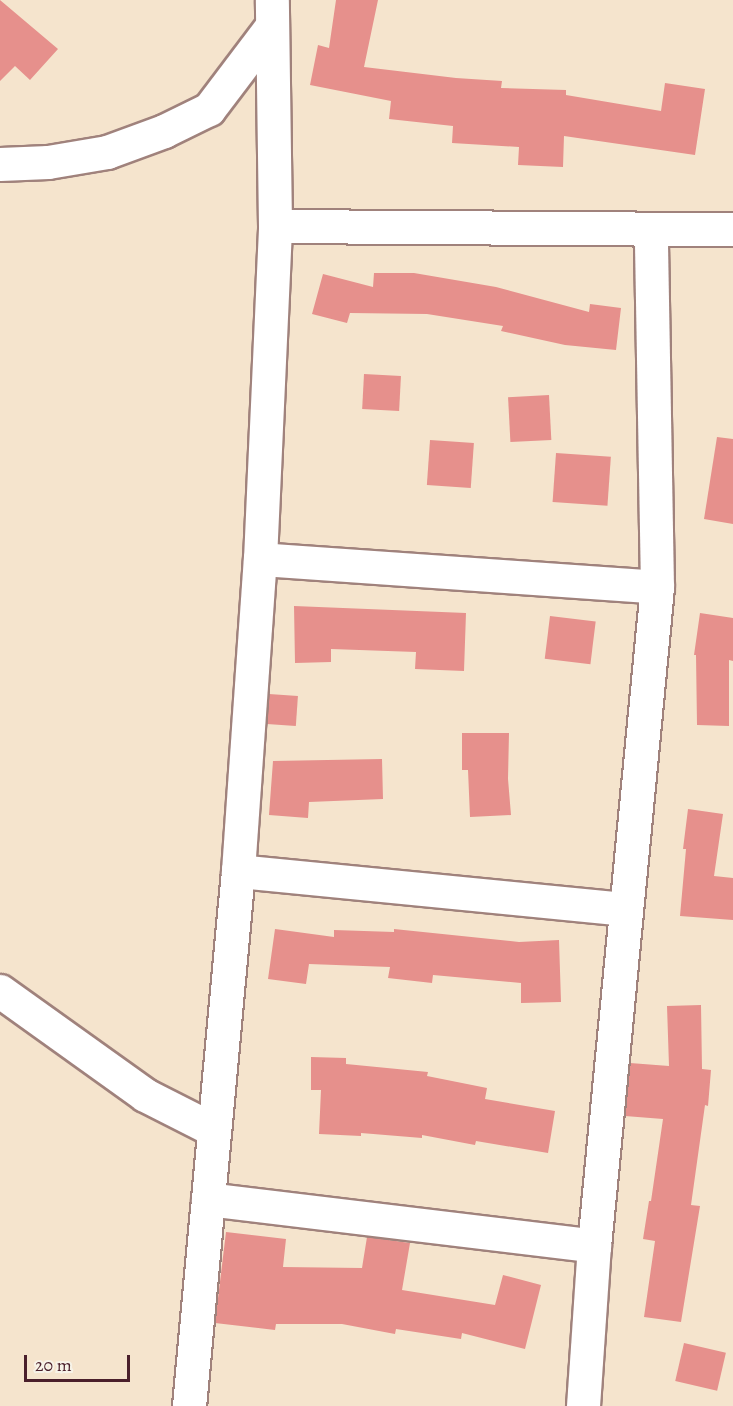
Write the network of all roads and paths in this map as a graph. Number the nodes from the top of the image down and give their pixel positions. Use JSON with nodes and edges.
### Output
{"nodes":[{"id":1,"x":271,"y":13,"type":"edge"},
{"id":2,"x":0,"y":164,"type":"edge"},
{"id":3,"x":275,"y":226,"type":"junction"},
{"id":4,"x":733,"y":228,"type":"edge"},
{"id":5,"x":651,"y":230,"type":"junction"},
{"id":6,"x":260,"y":559,"type":"junction"},
{"id":7,"x":657,"y":587,"type":"junction"},
{"id":8,"x":238,"y":871,"type":"junction"},
{"id":9,"x":625,"y":909,"type":"junction"},
{"id":10,"x":0,"y":991,"type":"edge"},
{"id":11,"x":214,"y":1130,"type":"junction"},
{"id":12,"x":208,"y":1199,"type":"junction"},
{"id":13,"x":594,"y":1246,"type":"junction"},
{"id":14,"x":189,"y":1406,"type":"edge"},
{"id":15,"x":583,"y":1406,"type":"edge"}],
"edges":[{"from":1,"to":2,"type":"street"},
{"from":1,"to":3,"type":"street"},
{"from":3,"to":5,"type":"street"},
{"from":3,"to":6,"type":"street"},
{"from":4,"to":5,"type":"street"},
{"from":5,"to":7,"type":"street"},
{"from":6,"to":7,"type":"street"},
{"from":6,"to":8,"type":"street"},
{"from":7,"to":9,"type":"street"},
{"from":8,"to":9,"type":"street"},
{"from":8,"to":11,"type":"street"},
{"from":9,"to":13,"type":"street"},
{"from":10,"to":11,"type":"street"},
{"from":11,"to":12,"type":"street"},
{"from":12,"to":13,"type":"street"},
{"from":12,"to":14,"type":"street"},
{"from":13,"to":15,"type":"street"}]}
